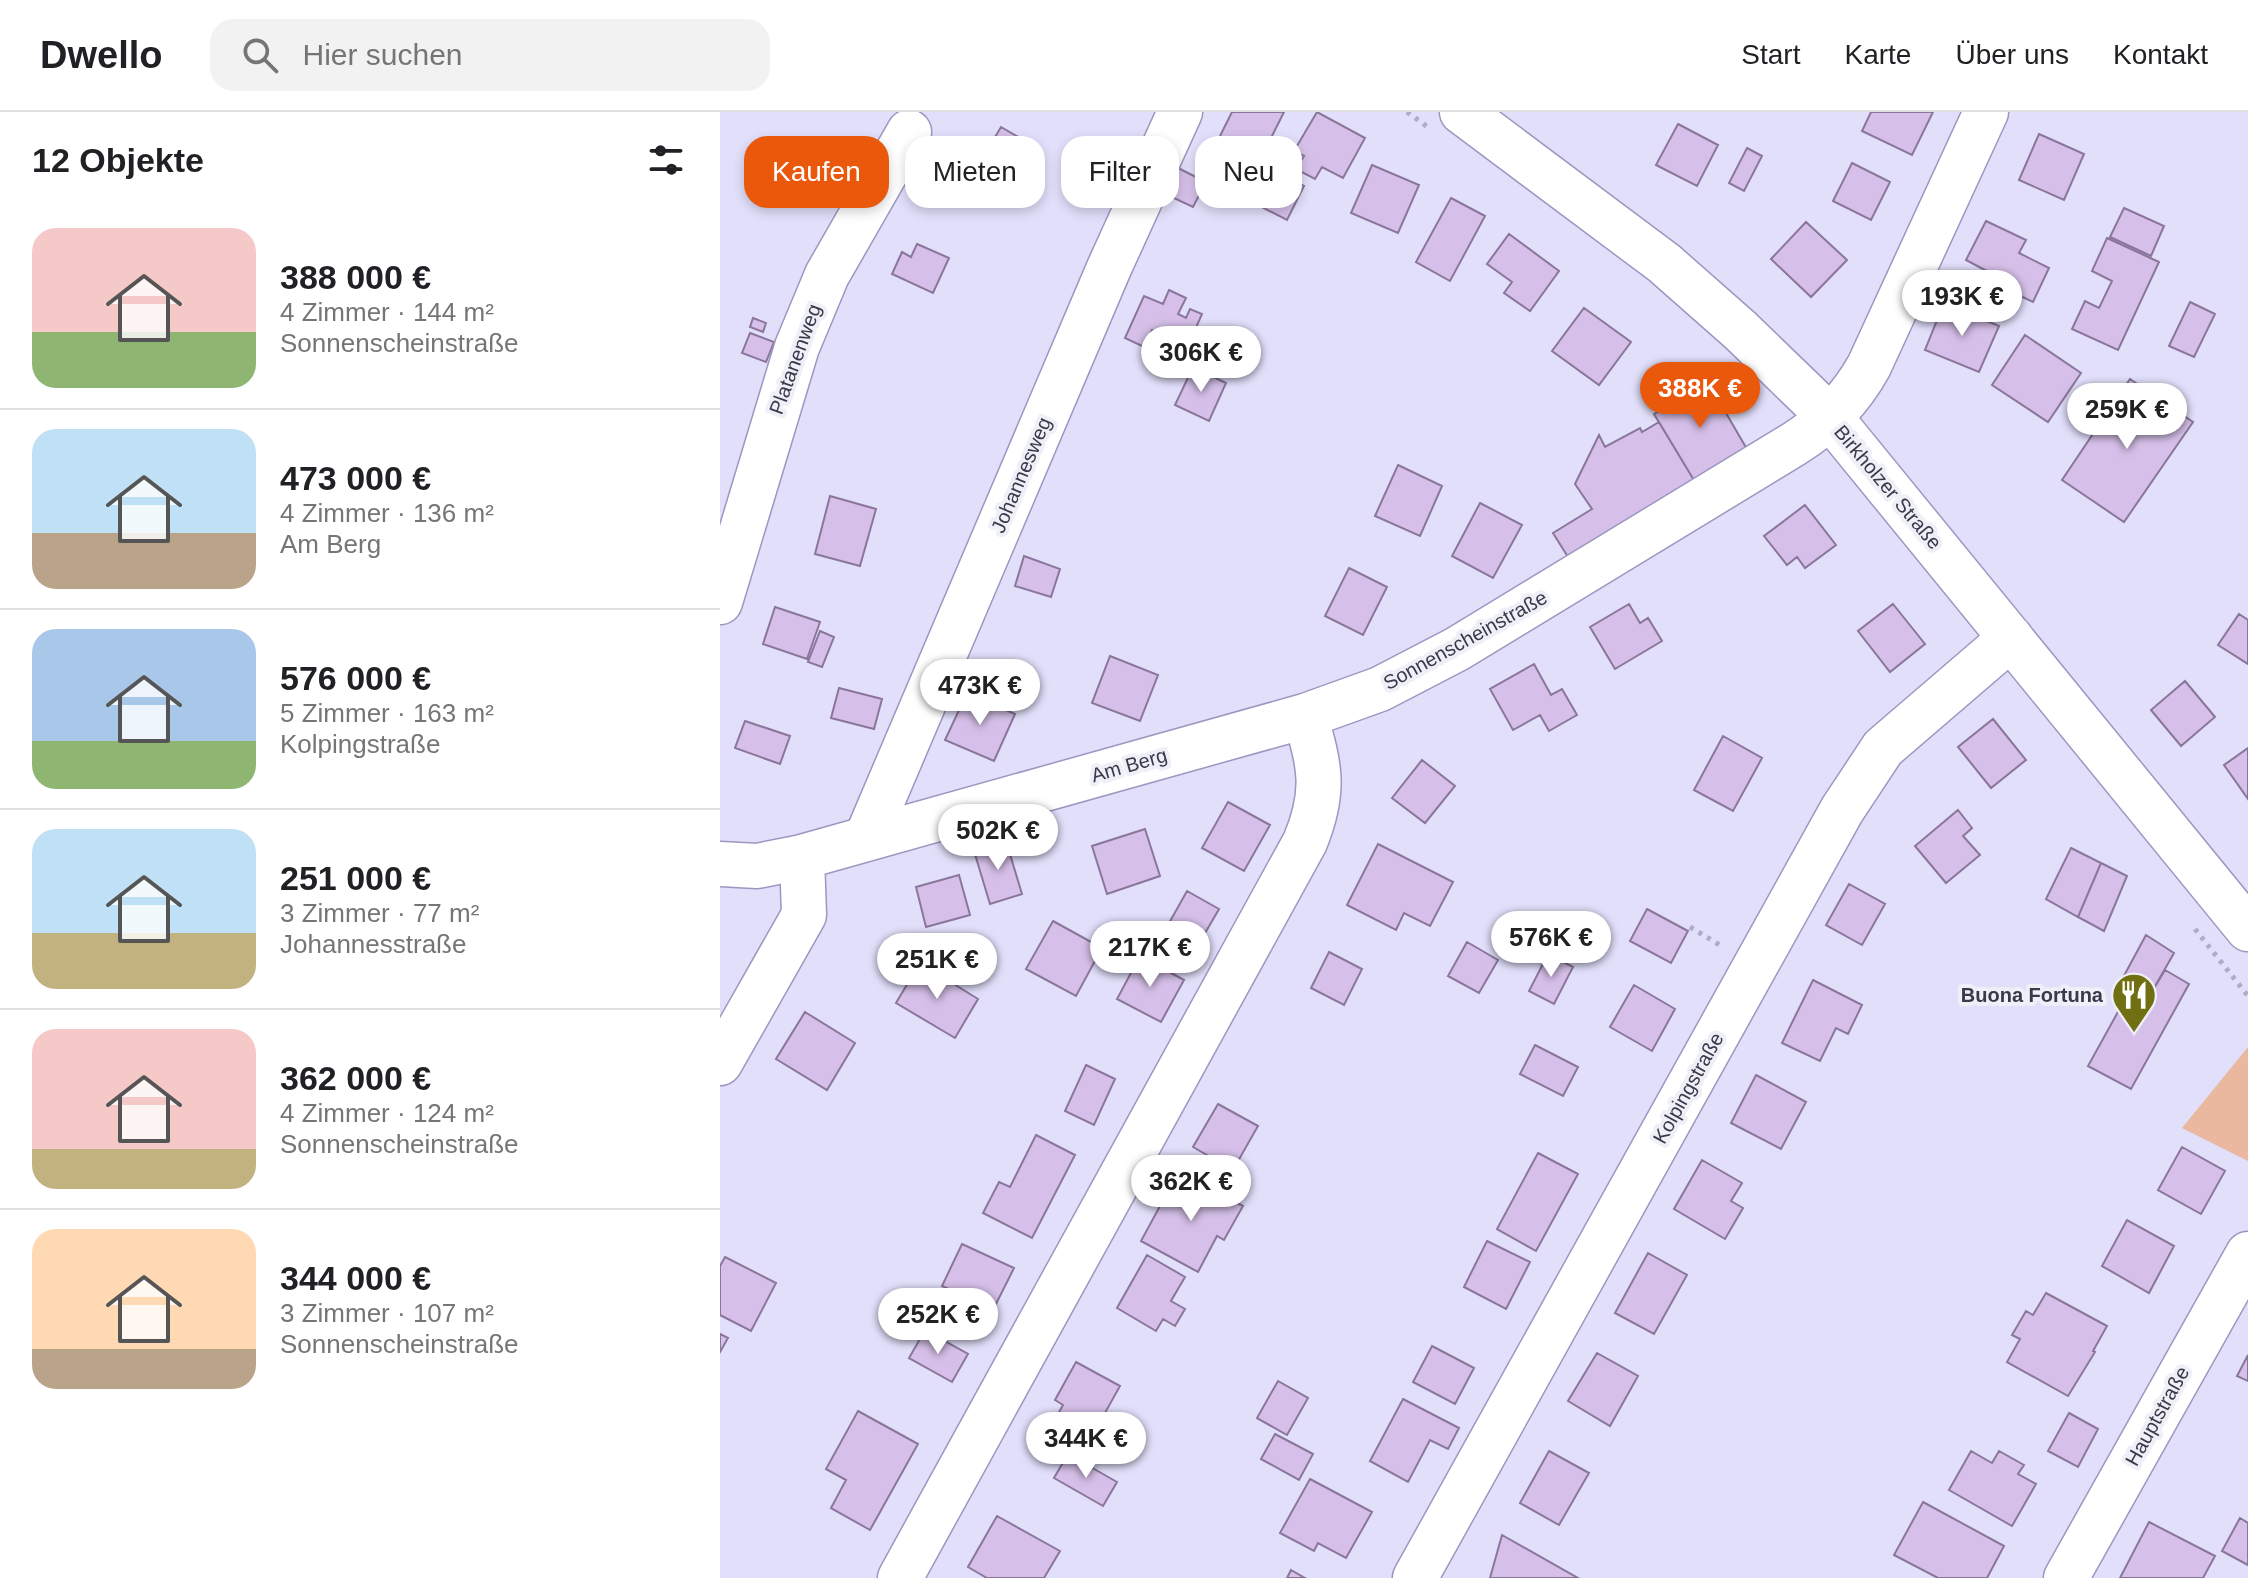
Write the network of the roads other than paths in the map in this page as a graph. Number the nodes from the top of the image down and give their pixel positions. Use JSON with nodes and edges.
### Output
{"nodes":[{"id":1,"x":1180,"y":112,"type":"edge"},
{"id":2,"x":1986,"y":112,"type":"edge"},
{"id":3,"x":1447,"y":122,"type":"edge"},
{"id":4,"x":909,"y":132,"type":"dead end"},
{"id":5,"x":1830,"y":417,"type":"junction"},
{"id":6,"x":720,"y":602,"type":"edge"},
{"id":7,"x":2011,"y":638,"type":"junction"},
{"id":8,"x":1305,"y":716,"type":"junction"},
{"id":9,"x":866,"y":839,"type":"junction"},
{"id":10,"x":802,"y":857,"type":"junction"},
{"id":11,"x":720,"y":864,"type":"edge"},
{"id":12,"x":2248,"y":929,"type":"edge"},
{"id":13,"x":720,"y":1063,"type":"edge"},
{"id":14,"x":2248,"y":1254,"type":"edge"},
{"id":15,"x":900,"y":1578,"type":"edge"},
{"id":16,"x":1415,"y":1578,"type":"edge"},
{"id":17,"x":2066,"y":1578,"type":"edge"}],
"edges":[{"from":1,"to":9,"type":"street","name":"Johannesweg"},
{"from":2,"to":5,"type":"street","name":"Sonnenscheinstraße"},
{"from":3,"to":5,"type":"street","name":"Birkholzer Straße"},
{"from":4,"to":6,"type":"street","name":"Platanenweg"},
{"from":5,"to":7,"type":"street","name":"Birkholzer Straße"},
{"from":5,"to":8,"type":"street","name":"Sonnenscheinstraße"},
{"from":7,"to":12,"type":"street","name":"Birkholzer Straße"},
{"from":7,"to":16,"type":"street","name":"Kolpingstraße"},
{"from":8,"to":9,"type":"street","name":"Am Berg"},
{"from":8,"to":15,"type":"street"},
{"from":9,"to":10,"type":"street","name":"Am Berg"},
{"from":10,"to":11,"type":"street","name":"Am Berg"},
{"from":10,"to":13,"type":"street"},
{"from":14,"to":17,"type":"street","name":"Hauptstraße"}]}
